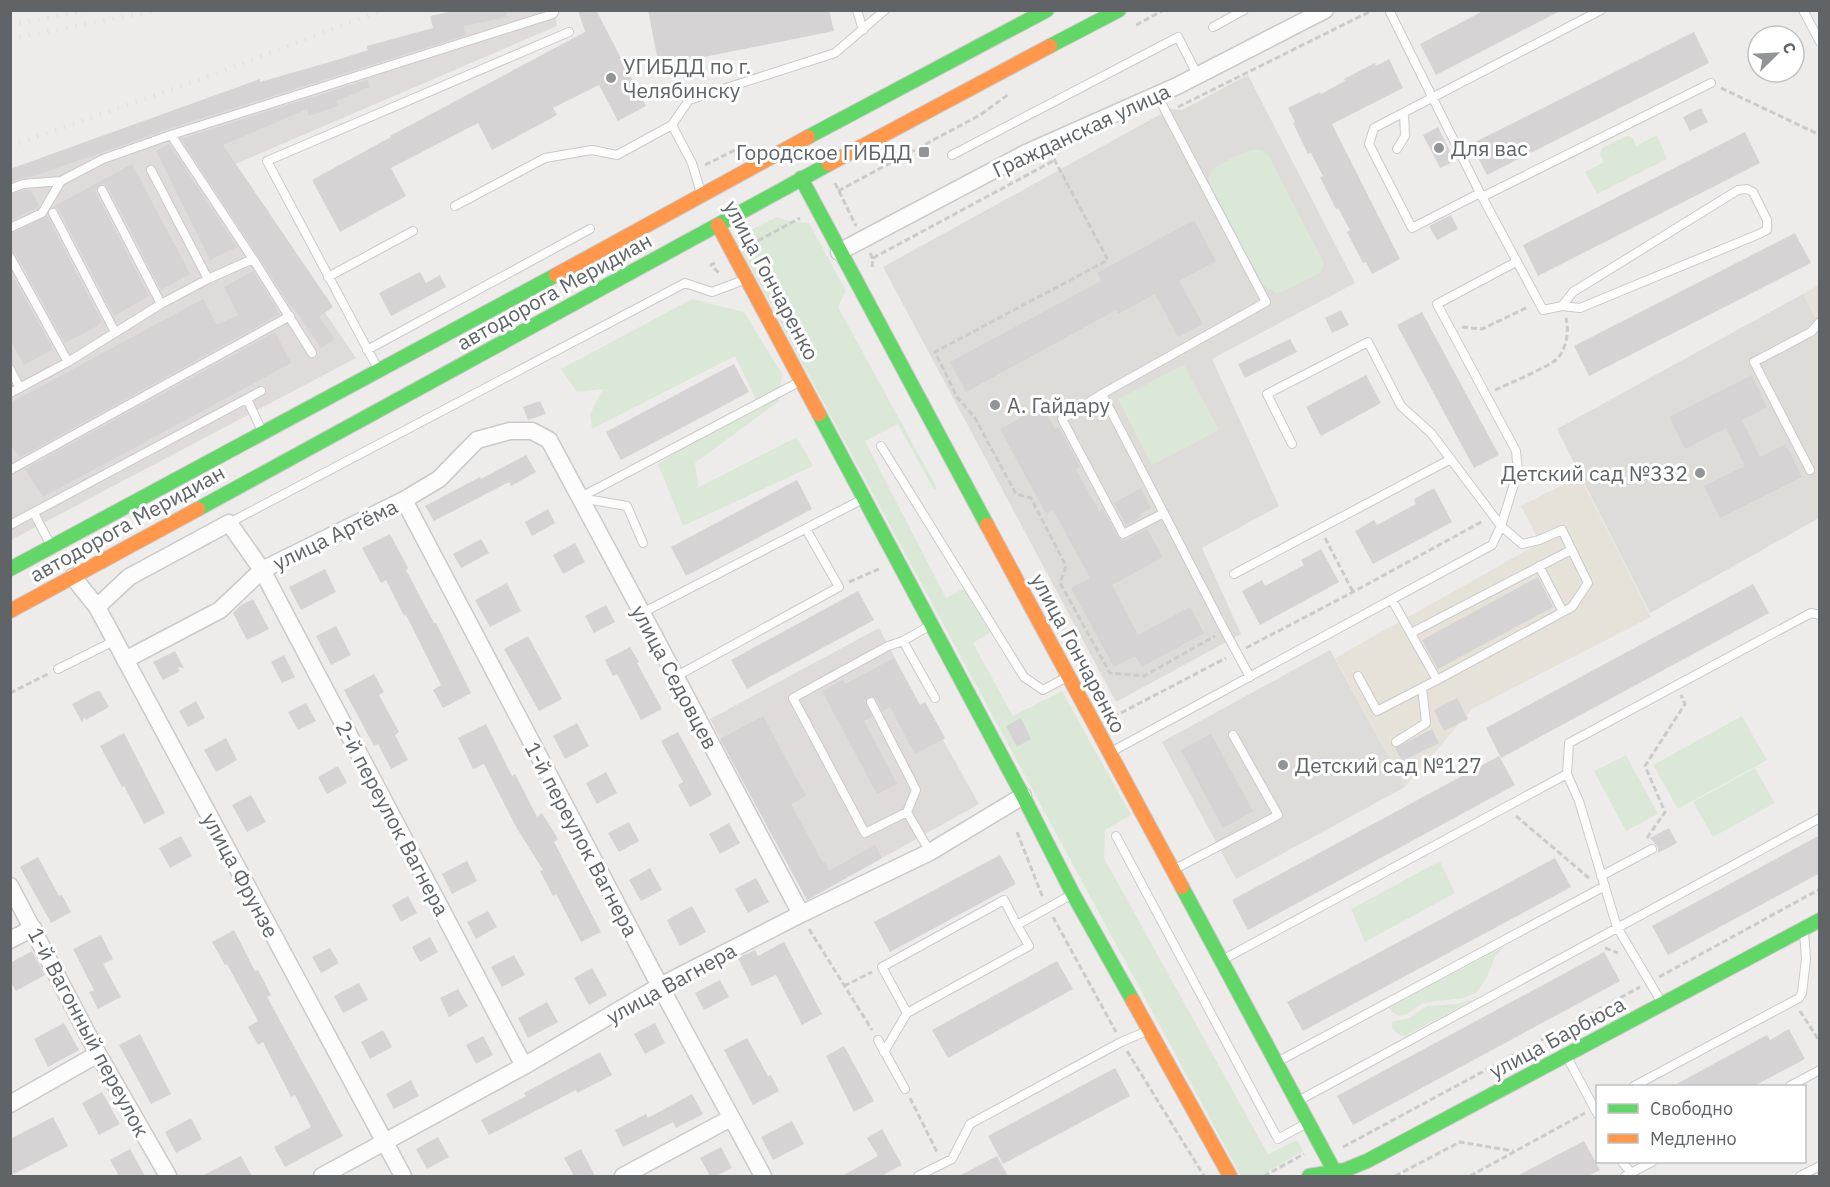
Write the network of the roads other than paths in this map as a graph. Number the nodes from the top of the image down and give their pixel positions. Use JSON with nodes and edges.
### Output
{"nodes":[{"id":1,"x":555,"y":10,"type":"edge"},
{"id":2,"x":857,"y":10,"type":"edge"},
{"id":3,"x":885,"y":10,"type":"edge"},
{"id":4,"x":1047,"y":10,"type":"edge"},
{"id":5,"x":1119,"y":10,"type":"edge"},
{"id":6,"x":1244,"y":10,"type":"edge"},
{"id":7,"x":1325,"y":10,"type":"edge"},
{"id":8,"x":1389,"y":10,"type":"edge"},
{"id":9,"x":1601,"y":10,"type":"edge"},
{"id":10,"x":1803,"y":10,"type":"edge"},
{"id":11,"x":1213,"y":27,"type":"dead end"},
{"id":12,"x":863,"y":30,"type":"junction"},
{"id":13,"x":569,"y":32,"type":"dead end"},
{"id":14,"x":1820,"y":42,"type":"edge"},
{"id":15,"x":1198,"y":76,"type":"junction"},
{"id":16,"x":1711,"y":83,"type":"road end"},
{"id":17,"x":1433,"y":98,"type":"junction"},
{"id":18,"x":1160,"y":101,"type":"junction"},
{"id":19,"x":1404,"y":113,"type":"junction"},
{"id":20,"x":672,"y":125,"type":"junction"},
{"id":21,"x":171,"y":135,"type":"junction"},
{"id":22,"x":1397,"y":150,"type":"dead end"},
{"id":23,"x":952,"y":155,"type":"dead end"},
{"id":24,"x":793,"y":164,"type":"junction"},
{"id":25,"x":151,"y":170,"type":"dead end"},
{"id":26,"x":61,"y":181,"type":"junction"},
{"id":27,"x":10,"y":189,"type":"edge"},
{"id":28,"x":102,"y":190,"type":"dead end"},
{"id":29,"x":1481,"y":195,"type":"junction"},
{"id":30,"x":455,"y":206,"type":"dead end"},
{"id":31,"x":710,"y":211,"type":"junction"},
{"id":32,"x":53,"y":213,"type":"dead end"},
{"id":33,"x":10,"y":228,"type":"edge"},
{"id":34,"x":590,"y":229,"type":"dead end"},
{"id":35,"x":413,"y":231,"type":"dead end"},
{"id":36,"x":839,"y":252,"type":"junction"},
{"id":37,"x":10,"y":257,"type":"edge"},
{"id":38,"x":254,"y":258,"type":"junction"},
{"id":39,"x":1516,"y":262,"type":"junction"},
{"id":40,"x":328,"y":277,"type":"junction"},
{"id":41,"x":208,"y":279,"type":"junction"},
{"id":42,"x":748,"y":279,"type":"junction"},
{"id":43,"x":161,"y":304,"type":"junction"},
{"id":44,"x":1562,"y":306,"type":"junction"},
{"id":45,"x":290,"y":316,"type":"junction"},
{"id":46,"x":1820,"y":322,"type":"edge"},
{"id":47,"x":115,"y":332,"type":"junction"},
{"id":48,"x":367,"y":350,"type":"junction"},
{"id":49,"x":312,"y":353,"type":"dead end"},
{"id":50,"x":68,"y":362,"type":"junction"},
{"id":51,"x":10,"y":369,"type":"edge"},
{"id":52,"x":378,"y":370,"type":"junction"},
{"id":53,"x":801,"y":381,"type":"junction"},
{"id":54,"x":20,"y":388,"type":"junction"},
{"id":55,"x":261,"y":392,"type":"dead end"},
{"id":56,"x":10,"y":393,"type":"edge"},
{"id":57,"x":1102,"y":394,"type":"junction"},
{"id":58,"x":247,"y":399,"type":"junction"},
{"id":59,"x":263,"y":433,"type":"junction"},
{"id":60,"x":549,"y":440,"type":"joint"},
{"id":61,"x":1292,"y":444,"type":"dead end"},
{"id":62,"x":881,"y":446,"type":"dead end"},
{"id":63,"x":1451,"y":459,"type":"junction"},
{"id":64,"x":11,"y":467,"type":"edge"},
{"id":65,"x":1810,"y":470,"type":"dead end"},
{"id":66,"x":579,"y":498,"type":"junction"},
{"id":67,"x":864,"y":498,"type":"junction"},
{"id":68,"x":404,"y":500,"type":"junction"},
{"id":69,"x":34,"y":513,"type":"junction"},
{"id":70,"x":1164,"y":513,"type":"junction"},
{"id":71,"x":229,"y":523,"type":"junction"},
{"id":72,"x":10,"y":525,"type":"edge"},
{"id":73,"x":1501,"y":526,"type":"junction"},
{"id":74,"x":807,"y":529,"type":"junction"},
{"id":75,"x":643,"y":543,"type":"dead end"},
{"id":76,"x":52,"y":547,"type":"junction"},
{"id":77,"x":1571,"y":550,"type":"junction"},
{"id":78,"x":1539,"y":566,"type":"junction"},
{"id":79,"x":10,"y":569,"type":"edge"},
{"id":80,"x":262,"y":570,"type":"junction"},
{"id":81,"x":1234,"y":574,"type":"dead end"},
{"id":82,"x":73,"y":577,"type":"junction"},
{"id":83,"x":1392,"y":600,"type":"junction"},
{"id":84,"x":97,"y":607,"type":"junction"},
{"id":85,"x":10,"y":610,"type":"edge"},
{"id":86,"x":1563,"y":612,"type":"junction"},
{"id":87,"x":642,"y":613,"type":"junction"},
{"id":88,"x":1820,"y":615,"type":"edge"},
{"id":89,"x":932,"y":625,"type":"junction"},
{"id":90,"x":1411,"y":633,"type":"junction"},
{"id":91,"x":114,"y":640,"type":"junction"},
{"id":92,"x":903,"y":641,"type":"junction"},
{"id":93,"x":126,"y":660,"type":"junction"},
{"id":94,"x":58,"y":669,"type":"road end"},
{"id":95,"x":1358,"y":676,"type":"dead end"},
{"id":96,"x":675,"y":677,"type":"junction"},
{"id":97,"x":1068,"y":677,"type":"junction"},
{"id":98,"x":1250,"y":677,"type":"junction"},
{"id":99,"x":1437,"y":680,"type":"junction"},
{"id":100,"x":1422,"y":688,"type":"junction"},
{"id":101,"x":935,"y":698,"type":"dead end"},
{"id":102,"x":871,"y":702,"type":"dead end"},
{"id":103,"x":1233,"y":735,"type":"dead end"},
{"id":104,"x":1396,"y":742,"type":"dead end"},
{"id":105,"x":1109,"y":753,"type":"junction"},
{"id":106,"x":1567,"y":774,"type":"junction"},
{"id":107,"x":1023,"y":796,"type":"junction"},
{"id":108,"x":907,"y":812,"type":"junction"},
{"id":109,"x":1820,"y":818,"type":"edge"},
{"id":110,"x":1116,"y":836,"type":"dead end"},
{"id":111,"x":1652,"y":849,"type":"dead end"},
{"id":112,"x":930,"y":852,"type":"junction"},
{"id":113,"x":1172,"y":870,"type":"junction"},
{"id":114,"x":1601,"y":876,"type":"junction"},
{"id":115,"x":10,"y":886,"type":"edge"},
{"id":116,"x":1603,"y":887,"type":"junction"},
{"id":117,"x":1073,"y":894,"type":"junction"},
{"id":118,"x":801,"y":914,"type":"junction"},
{"id":119,"x":1820,"y":920,"type":"edge"},
{"id":120,"x":1017,"y":925,"type":"junction"},
{"id":121,"x":1617,"y":927,"type":"junction"},
{"id":122,"x":33,"y":928,"type":"junction"},
{"id":123,"x":1803,"y":929,"type":"junction"},
{"id":124,"x":10,"y":940,"type":"edge"},
{"id":125,"x":1221,"y":961,"type":"junction"},
{"id":126,"x":660,"y":986,"type":"junction"},
{"id":127,"x":1662,"y":1004,"type":"junction"},
{"id":128,"x":907,"y":1013,"type":"junction"},
{"id":129,"x":1150,"y":1029,"type":"junction"},
{"id":130,"x":878,"y":1040,"type":"road end"},
{"id":131,"x":884,"y":1052,"type":"junction"},
{"id":132,"x":98,"y":1054,"type":"junction"},
{"id":133,"x":1566,"y":1056,"type":"junction"},
{"id":134,"x":1276,"y":1063,"type":"junction"},
{"id":135,"x":524,"y":1066,"type":"junction"},
{"id":136,"x":1820,"y":1070,"type":"edge"},
{"id":137,"x":1636,"y":1085,"type":"edge"},
{"id":138,"x":1792,"y":1085,"type":"edge"},
{"id":139,"x":905,"y":1089,"type":"road end"},
{"id":140,"x":1297,"y":1101,"type":"junction"},
{"id":141,"x":10,"y":1104,"type":"edge"},
{"id":142,"x":1596,"y":1110,"type":"edge"},
{"id":143,"x":731,"y":1118,"type":"junction"},
{"id":144,"x":1308,"y":1122,"type":"junction"},
{"id":145,"x":385,"y":1142,"type":"junction"},
{"id":146,"x":1649,"y":1163,"type":"edge"},
{"id":147,"x":1820,"y":1166,"type":"edge"},
{"id":148,"x":1336,"y":1174,"type":"edge"},
{"id":149,"x":1630,"y":1175,"type":"edge"},
{"id":150,"x":168,"y":1176,"type":"edge"},
{"id":151,"x":322,"y":1176,"type":"edge"},
{"id":152,"x":403,"y":1176,"type":"edge"},
{"id":153,"x":623,"y":1176,"type":"edge"},
{"id":154,"x":763,"y":1176,"type":"edge"},
{"id":155,"x":918,"y":1176,"type":"edge"},
{"id":156,"x":1230,"y":1176,"type":"edge"},
{"id":157,"x":1309,"y":1176,"type":"edge"},
{"id":158,"x":1800,"y":1176,"type":"edge"}],
"edges":[{"from":1,"to":21,"type":"lane"},
{"from":2,"to":12,"type":"lane"},
{"from":3,"to":12,"type":"lane"},
{"from":4,"to":24,"type":"street","name":"автодорога Меридиан"},
{"from":5,"to":24,"type":"street","name":"автодорога Меридиан"},
{"from":6,"to":11,"type":"lane"},
{"from":7,"to":15,"type":"street","name":"Гражданская улица"},
{"from":8,"to":17,"type":"lane"},
{"from":9,"to":17,"type":"lane"},
{"from":10,"to":14,"type":"lane"},
{"from":12,"to":20,"type":"lane"},
{"from":13,"to":40,"type":"lane"},
{"from":15,"to":18,"type":"street","name":"Гражданская улица"},
{"from":15,"to":23,"type":"lane"},
{"from":16,"to":29,"type":"lane"},
{"from":17,"to":19,"type":"lane"},
{"from":17,"to":29,"type":"lane"},
{"from":18,"to":36,"type":"street","name":"Гражданская улица"},
{"from":18,"to":57,"type":"lane"},
{"from":19,"to":22,"type":"lane"},
{"from":19,"to":29,"type":"lane"},
{"from":20,"to":30,"type":"lane"},
{"from":20,"to":31,"type":"lane"},
{"from":21,"to":26,"type":"lane"},
{"from":21,"to":38,"type":"lane"},
{"from":24,"to":31,"type":"street","name":"автодорога Меридиан"},
{"from":24,"to":31,"type":"street","name":"автодорога Меридиан"},
{"from":24,"to":36,"type":"street","name":"улица Гончаренко"},
{"from":25,"to":41,"type":"lane"},
{"from":26,"to":27,"type":"lane"},
{"from":26,"to":33,"type":"lane"},
{"from":28,"to":43,"type":"lane"},
{"from":29,"to":39,"type":"lane"},
{"from":31,"to":42,"type":"street","name":"улица Гончаренко"},
{"from":31,"to":52,"type":"street","name":"автодорога Меридиан"},
{"from":31,"to":82,"type":"street","name":"автодорога Меридиан"},
{"from":32,"to":47,"type":"lane"},
{"from":34,"to":48,"type":"lane"},
{"from":35,"to":40,"type":"lane"},
{"from":36,"to":97,"type":"street","name":"улица Гончаренко"},
{"from":37,"to":50,"type":"lane"},
{"from":38,"to":41,"type":"lane"},
{"from":38,"to":45,"type":"lane"},
{"from":39,"to":44,"type":"lane"},
{"from":39,"to":73,"type":"lane"},
{"from":40,"to":48,"type":"lane"},
{"from":41,"to":43,"type":"lane"},
{"from":42,"to":53,"type":"street","name":"улица Гончаренко"},
{"from":42,"to":71,"type":"lane"},
{"from":43,"to":47,"type":"lane"},
{"from":44,"to":44,"type":"lane"},
{"from":45,"to":49,"type":"lane"},
{"from":45,"to":64,"type":"lane"},
{"from":46,"to":65,"type":"lane"},
{"from":47,"to":50,"type":"lane"},
{"from":48,"to":52,"type":"lane"},
{"from":50,"to":54,"type":"lane"},
{"from":51,"to":54,"type":"lane"},
{"from":52,"to":59,"type":"street","name":"автодорога Меридиан"},
{"from":53,"to":66,"type":"lane"},
{"from":53,"to":67,"type":"street","name":"улица Гончаренко"},
{"from":54,"to":56,"type":"lane"},
{"from":55,"to":58,"type":"lane"},
{"from":57,"to":70,"type":"lane"},
{"from":57,"to":70,"type":"lane"},
{"from":58,"to":59,"type":"lane"},
{"from":58,"to":69,"type":"lane"},
{"from":59,"to":76,"type":"street","name":"автодорога Меридиан"},
{"from":60,"to":66,"type":"street","name":"улица Седовцев"},
{"from":60,"to":68,"type":"street","name":"улица Артёма"},
{"from":61,"to":63,"type":"lane"},
{"from":62,"to":97,"type":"lane"},
{"from":63,"to":73,"type":"lane"},
{"from":63,"to":81,"type":"lane"},
{"from":66,"to":75,"type":"lane"},
{"from":66,"to":87,"type":"street","name":"улица Седовцев"},
{"from":67,"to":74,"type":"lane"},
{"from":67,"to":89,"type":"street","name":"улица Гончаренко"},
{"from":68,"to":80,"type":"street","name":"улица Артёма"},
{"from":68,"to":126,"type":"street","name":"1-й переулок Вагнера"},
{"from":69,"to":72,"type":"lane"},
{"from":69,"to":76,"type":"lane"},
{"from":70,"to":98,"type":"lane"},
{"from":71,"to":80,"type":"street","name":"2-й переулок Вагнера"},
{"from":71,"to":84,"type":"street"},
{"from":73,"to":77,"type":"lane"},
{"from":73,"to":83,"type":"lane"},
{"from":74,"to":87,"type":"lane"},
{"from":74,"to":96,"type":"lane"},
{"from":76,"to":79,"type":"street","name":"автодорога Меридиан"},
{"from":77,"to":78,"type":"lane"},
{"from":77,"to":86,"type":"lane"},
{"from":78,"to":86,"type":"lane"},
{"from":78,"to":90,"type":"lane"},
{"from":80,"to":93,"type":"street","name":"улица Артёма"},
{"from":80,"to":135,"type":"street","name":"2-й переулок Вагнера"},
{"from":82,"to":84,"type":"street","name":"улица Фрунзе"},
{"from":82,"to":85,"type":"street","name":"автодорога Меридиан"},
{"from":83,"to":90,"type":"lane"},
{"from":83,"to":98,"type":"lane"},
{"from":84,"to":91,"type":"street","name":"улица Фрунзе"},
{"from":86,"to":99,"type":"lane"},
{"from":87,"to":96,"type":"street","name":"улица Седовцев"},
{"from":88,"to":106,"type":"lane"},
{"from":89,"to":92,"type":"lane"},
{"from":89,"to":107,"type":"street","name":"улица Гончаренко"},
{"from":90,"to":99,"type":"lane"},
{"from":91,"to":93,"type":"street","name":"улица Фрунзе"},
{"from":91,"to":94,"type":"lane"},
{"from":92,"to":101,"type":"lane"},
{"from":92,"to":108,"type":"lane"},
{"from":93,"to":145,"type":"street","name":"улица Фрунзе"},
{"from":95,"to":100,"type":"lane"},
{"from":96,"to":118,"type":"street","name":"улица Седовцев"},
{"from":97,"to":105,"type":"street","name":"улица Гончаренко"},
{"from":98,"to":105,"type":"lane"},
{"from":99,"to":100,"type":"lane"},
{"from":100,"to":104,"type":"lane"},
{"from":102,"to":108,"type":"lane"},
{"from":103,"to":113,"type":"lane"},
{"from":105,"to":113,"type":"street","name":"улица Гончаренко"},
{"from":106,"to":114,"type":"lane"},
{"from":106,"to":125,"type":"lane"},
{"from":107,"to":112,"type":"street","name":"улица Вагнера"},
{"from":107,"to":117,"type":"street","name":"улица Гончаренко"},
{"from":108,"to":112,"type":"lane"},
{"from":109,"to":121,"type":"lane"},
{"from":110,"to":144,"type":"lane"},
{"from":111,"to":114,"type":"lane"},
{"from":112,"to":118,"type":"street","name":"улица Вагнера"},
{"from":113,"to":125,"type":"street","name":"улица Гончаренко"},
{"from":114,"to":116,"type":"lane"},
{"from":115,"to":122,"type":"street","name":"1-й Вагонный переулок"},
{"from":116,"to":121,"type":"lane"},
{"from":116,"to":134,"type":"lane"},
{"from":117,"to":120,"type":"lane"},
{"from":117,"to":129,"type":"street","name":"улица Гончаренко"},
{"from":118,"to":126,"type":"street","name":"улица Вагнера"},
{"from":119,"to":123,"type":"street","name":"улица Барбюса"},
{"from":120,"to":128,"type":"lane"},
{"from":120,"to":128,"type":"lane"},
{"from":121,"to":127,"type":"lane"},
{"from":121,"to":140,"type":"lane"},
{"from":122,"to":124,"type":"street"},
{"from":122,"to":132,"type":"street","name":"1-й Вагонный переулок"},
{"from":123,"to":127,"type":"street","name":"улица Барбюса"},
{"from":123,"to":137,"type":"lane"},
{"from":125,"to":134,"type":"street","name":"улица Гончаренко"},
{"from":126,"to":135,"type":"street","name":"улица Вагнера"},
{"from":126,"to":143,"type":"street","name":"1-й переулок Вагнера"},
{"from":127,"to":133,"type":"street","name":"улица Барбюса"},
{"from":128,"to":131,"type":"lane"},
{"from":129,"to":155,"type":"lane"},
{"from":129,"to":156,"type":"street","name":"улица Гончаренко"},
{"from":130,"to":131,"type":"lane"},
{"from":131,"to":139,"type":"lane"},
{"from":132,"to":141,"type":"street"},
{"from":132,"to":150,"type":"street","name":"1-й Вагонный переулок"},
{"from":133,"to":142,"type":"lane"},
{"from":133,"to":148,"type":"street","name":"улица Барбюса"},
{"from":134,"to":140,"type":"street","name":"улица Гончаренко"},
{"from":135,"to":145,"type":"street","name":"улица Вагнера"},
{"from":136,"to":138,"type":"lane"},
{"from":140,"to":144,"type":"street","name":"улица Гончаренко"},
{"from":143,"to":153,"type":"street"},
{"from":143,"to":154,"type":"street","name":"1-й переулок Вагнера"},
{"from":144,"to":148,"type":"street","name":"улица Гончаренко"},
{"from":145,"to":151,"type":"street","name":"улица Вагнера"},
{"from":145,"to":152,"type":"street","name":"улица Фрунзе"},
{"from":146,"to":149,"type":"lane"},
{"from":147,"to":158,"type":"lane"},
{"from":148,"to":157,"type":"street","name":"улица Барбюса"}]}
